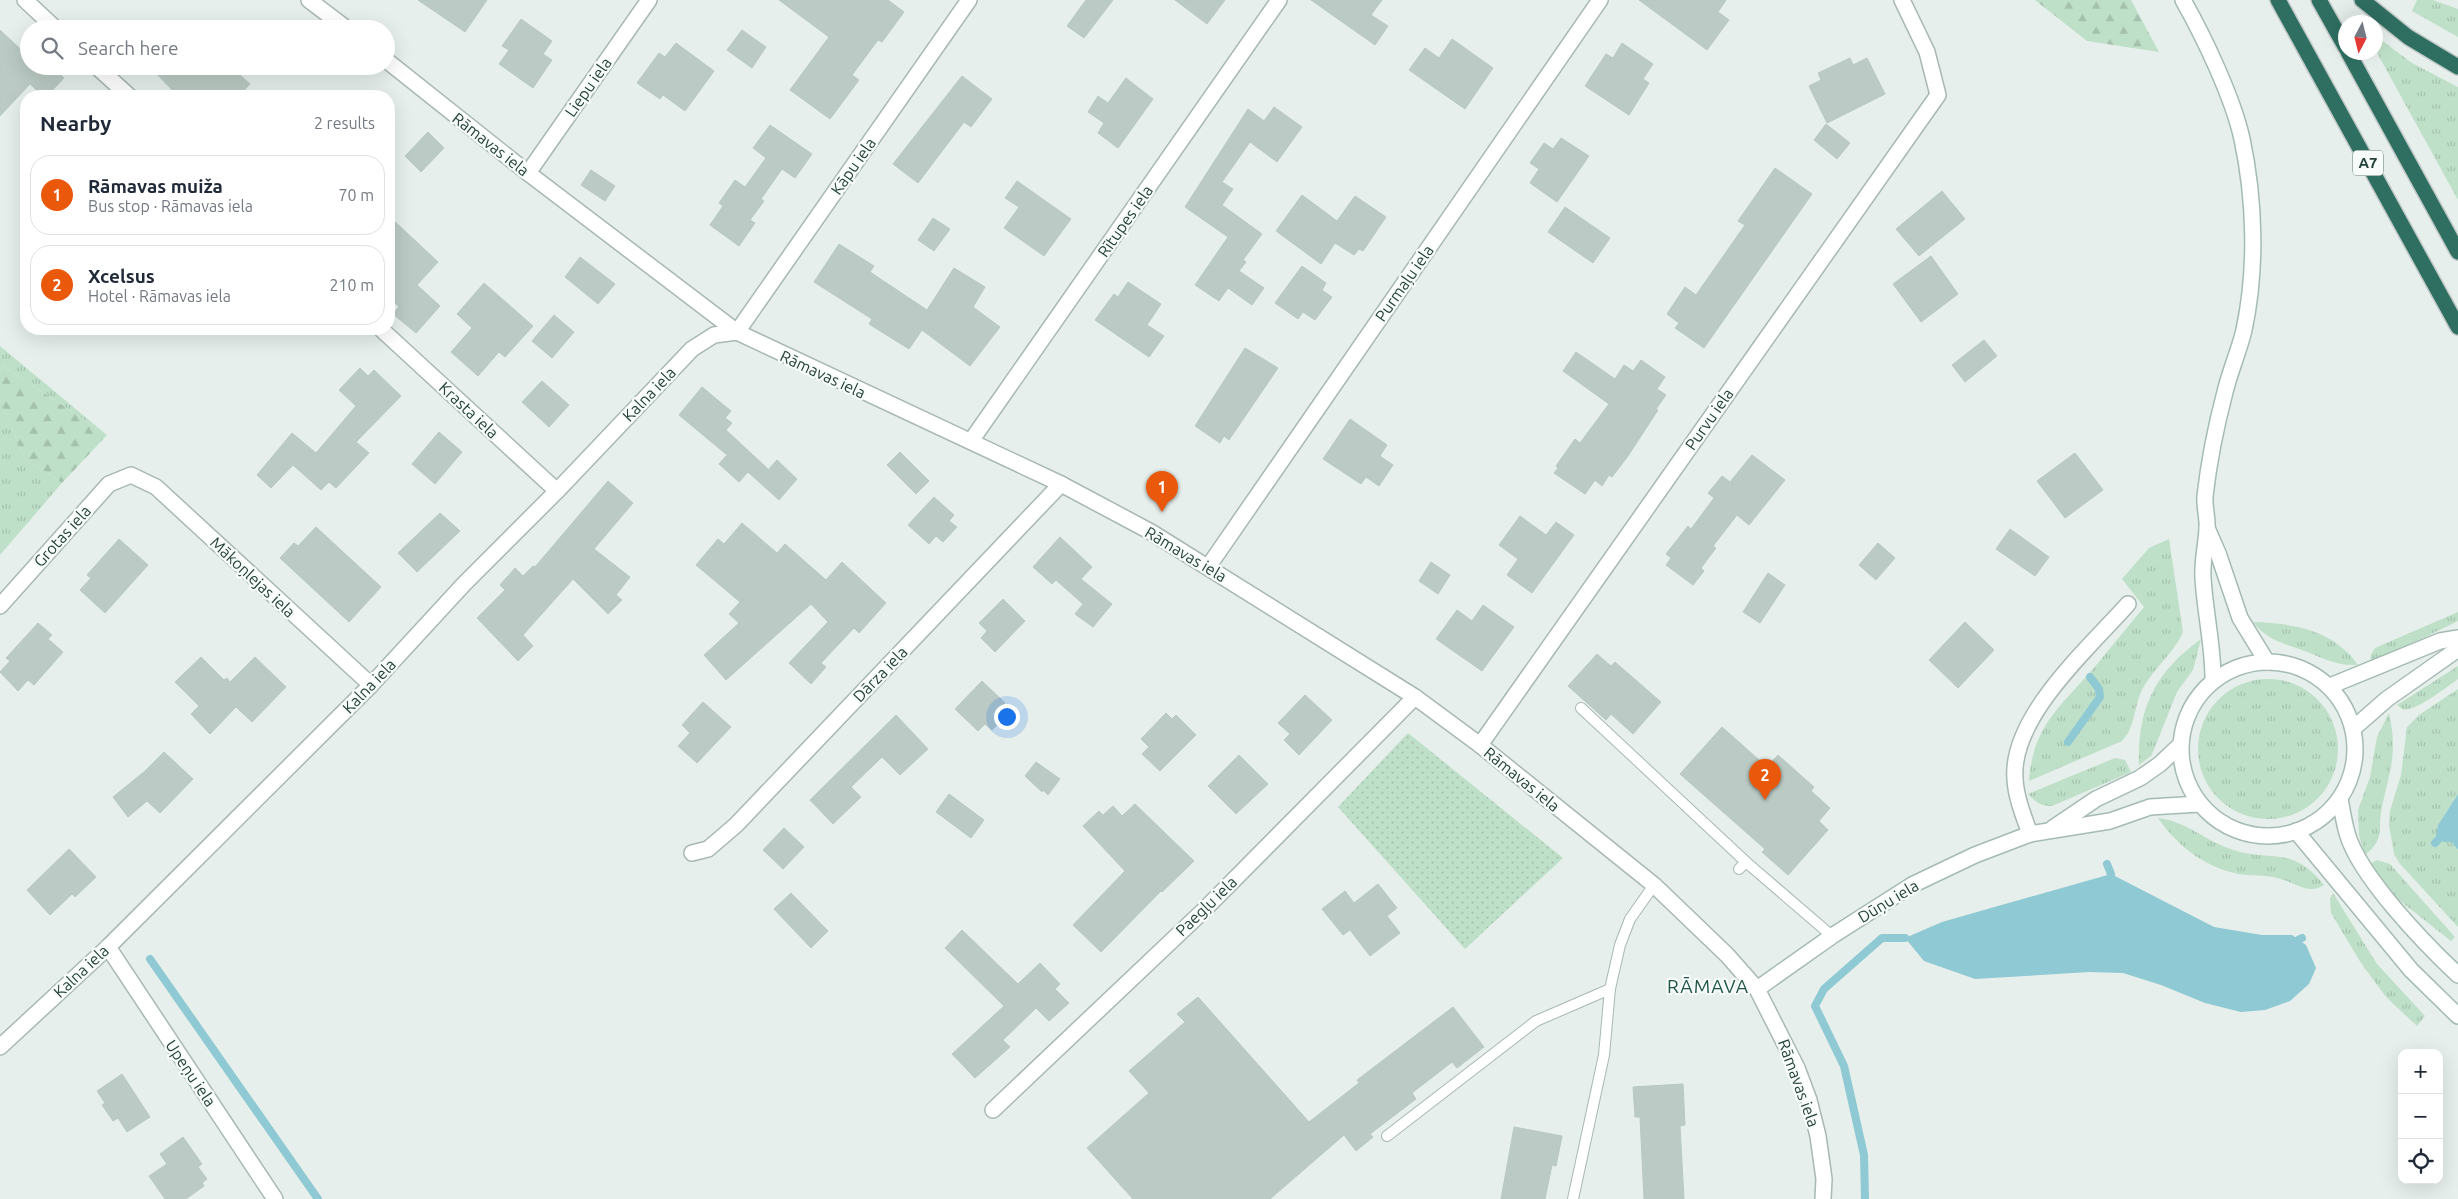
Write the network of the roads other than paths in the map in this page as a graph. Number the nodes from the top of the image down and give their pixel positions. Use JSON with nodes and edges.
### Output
{"nodes":[{"id":1,"x":24,"y":0,"type":"edge"},
{"id":2,"x":649,"y":0,"type":"edge"},
{"id":3,"x":969,"y":0,"type":"edge"},
{"id":4,"x":1279,"y":0,"type":"edge"},
{"id":5,"x":1600,"y":0,"type":"edge"},
{"id":6,"x":1902,"y":0,"type":"edge"},
{"id":7,"x":2183,"y":0,"type":"edge"},
{"id":8,"x":2278,"y":0,"type":"edge"},
{"id":9,"x":2319,"y":0,"type":"edge"},
{"id":10,"x":2362,"y":0,"type":"edge"},
{"id":11,"x":319,"y":3,"type":"edge"},
{"id":12,"x":46,"y":20,"type":"edge"},
{"id":13,"x":337,"y":20,"type":"edge"},
{"id":14,"x":2338,"y":34,"type":"edge"},
{"id":15,"x":2352,"y":60,"type":"edge"},
{"id":16,"x":395,"y":67,"type":"edge"},
{"id":17,"x":2458,"y":67,"type":"edge"},
{"id":18,"x":106,"y":75,"type":"edge"},
{"id":19,"x":122,"y":90,"type":"edge"},
{"id":20,"x":528,"y":173,"type":"junction"},
{"id":21,"x":2458,"y":252,"type":"edge"},
{"id":22,"x":2458,"y":327,"type":"edge"},
{"id":23,"x":737,"y":332,"type":"junction"},
{"id":24,"x":388,"y":335,"type":"edge"},
{"id":25,"x":971,"y":441,"type":"junction"},
{"id":26,"x":131,"y":475,"type":"joint"},
{"id":27,"x":1061,"y":484,"type":"junction"},
{"id":28,"x":557,"y":491,"type":"junction"},
{"id":29,"x":2207,"y":528,"type":"junction"},
{"id":30,"x":1208,"y":566,"type":"junction"},
{"id":31,"x":2128,"y":604,"type":"dead end"},
{"id":32,"x":0,"y":606,"type":"edge"},
{"id":33,"x":2458,"y":638,"type":"edge"},
{"id":34,"x":2458,"y":649,"type":"edge"},
{"id":35,"x":2267,"y":662,"type":"junction"},
{"id":36,"x":2213,"y":680,"type":"junction"},
{"id":37,"x":370,"y":685,"type":"junction"},
{"id":38,"x":2330,"y":686,"type":"junction"},
{"id":39,"x":1415,"y":697,"type":"junction"},
{"id":40,"x":1581,"y":708,"type":"dead end"},
{"id":41,"x":2355,"y":727,"type":"junction"},
{"id":42,"x":1480,"y":745,"type":"junction"},
{"id":43,"x":2179,"y":746,"type":"junction"},
{"id":44,"x":2340,"y":799,"type":"junction"},
{"id":45,"x":2198,"y":804,"type":"junction"},
{"id":46,"x":2050,"y":830,"type":"junction"},
{"id":47,"x":2296,"y":831,"type":"junction"},
{"id":48,"x":2030,"y":834,"type":"junction"},
{"id":49,"x":692,"y":853,"type":"dead end"},
{"id":50,"x":1654,"y":885,"type":"junction"},
{"id":51,"x":1832,"y":936,"type":"junction"},
{"id":52,"x":108,"y":946,"type":"junction"},
{"id":53,"x":2458,"y":975,"type":"edge"},
{"id":54,"x":1610,"y":989,"type":"junction"},
{"id":55,"x":1757,"y":989,"type":"junction"},
{"id":56,"x":2458,"y":1016,"type":"edge"},
{"id":57,"x":0,"y":1046,"type":"edge"},
{"id":58,"x":992,"y":1110,"type":"dead end"},
{"id":59,"x":1387,"y":1136,"type":"dead end"},
{"id":60,"x":275,"y":1199,"type":"edge"},
{"id":61,"x":1573,"y":1199,"type":"edge"},
{"id":62,"x":1823,"y":1199,"type":"edge"}],
"edges":[{"from":1,"to":12,"type":"street"},
{"from":2,"to":20,"type":"street","name":"Liepu iela"},
{"from":3,"to":23,"type":"street","name":"Kāpu iela"},
{"from":4,"to":25,"type":"street","name":"Rītupes iela"},
{"from":5,"to":30,"type":"street","name":"Purmaļu iela"},
{"from":6,"to":42,"type":"street","name":"Purvu iela"},
{"from":7,"to":29,"type":"street"},
{"from":8,"to":22,"type":"highway","number":"A7"},
{"from":9,"to":14,"type":"highway"},
{"from":10,"to":17,"type":"highway"},
{"from":11,"to":13,"type":"street"},
{"from":15,"to":21,"type":"highway","number":"A7"},
{"from":16,"to":20,"type":"street","name":"Rāmavas iela"},
{"from":18,"to":19,"type":"street"},
{"from":20,"to":23,"type":"street","name":"Rāmavas iela"},
{"from":23,"to":25,"type":"street","name":"Rāmavas iela"},
{"from":23,"to":28,"type":"street","name":"Kalna iela"},
{"from":24,"to":28,"type":"street","name":"Krasta iela"},
{"from":25,"to":27,"type":"street","name":"Rāmavas iela"},
{"from":26,"to":32,"type":"street","name":"Grotas iela"},
{"from":26,"to":37,"type":"street","name":"Mākoņlejas iela"},
{"from":27,"to":30,"type":"street","name":"Rāmavas iela"},
{"from":27,"to":49,"type":"street","name":"Dārza iela"},
{"from":28,"to":37,"type":"street","name":"Kalna iela"},
{"from":29,"to":35,"type":"street"},
{"from":29,"to":36,"type":"street"},
{"from":30,"to":39,"type":"street","name":"Rāmavas iela"},
{"from":31,"to":48,"type":"street"},
{"from":33,"to":38,"type":"street"},
{"from":34,"to":41,"type":"street"},
{"from":35,"to":36,"type":"street"},
{"from":35,"to":38,"type":"street"},
{"from":36,"to":43,"type":"street"},
{"from":37,"to":52,"type":"street","name":"Kalna iela"},
{"from":38,"to":41,"type":"street"},
{"from":39,"to":42,"type":"street","name":"Rāmavas iela"},
{"from":39,"to":58,"type":"street","name":"Paegļu iela"},
{"from":40,"to":51,"type":"lane"},
{"from":41,"to":44,"type":"street"},
{"from":42,"to":50,"type":"street","name":"Rāmavas iela"},
{"from":43,"to":45,"type":"street"},
{"from":43,"to":46,"type":"street","name":"Dūņu iela"},
{"from":44,"to":47,"type":"street"},
{"from":44,"to":53,"type":"street"},
{"from":45,"to":46,"type":"street","name":"Dūņu iela"},
{"from":45,"to":47,"type":"street"},
{"from":46,"to":48,"type":"street","name":"Dūņu iela"},
{"from":47,"to":56,"type":"street"},
{"from":48,"to":51,"type":"street","name":"Dūņu iela"},
{"from":50,"to":54,"type":"lane"},
{"from":50,"to":55,"type":"street","name":"Rāmavas iela"},
{"from":51,"to":55,"type":"street","name":"Dūņu iela"},
{"from":52,"to":57,"type":"street","name":"Kalna iela"},
{"from":52,"to":60,"type":"street","name":"Upeņu iela"},
{"from":54,"to":59,"type":"lane"},
{"from":54,"to":61,"type":"lane"},
{"from":55,"to":62,"type":"street","name":"Rāmavas iela"}]}
